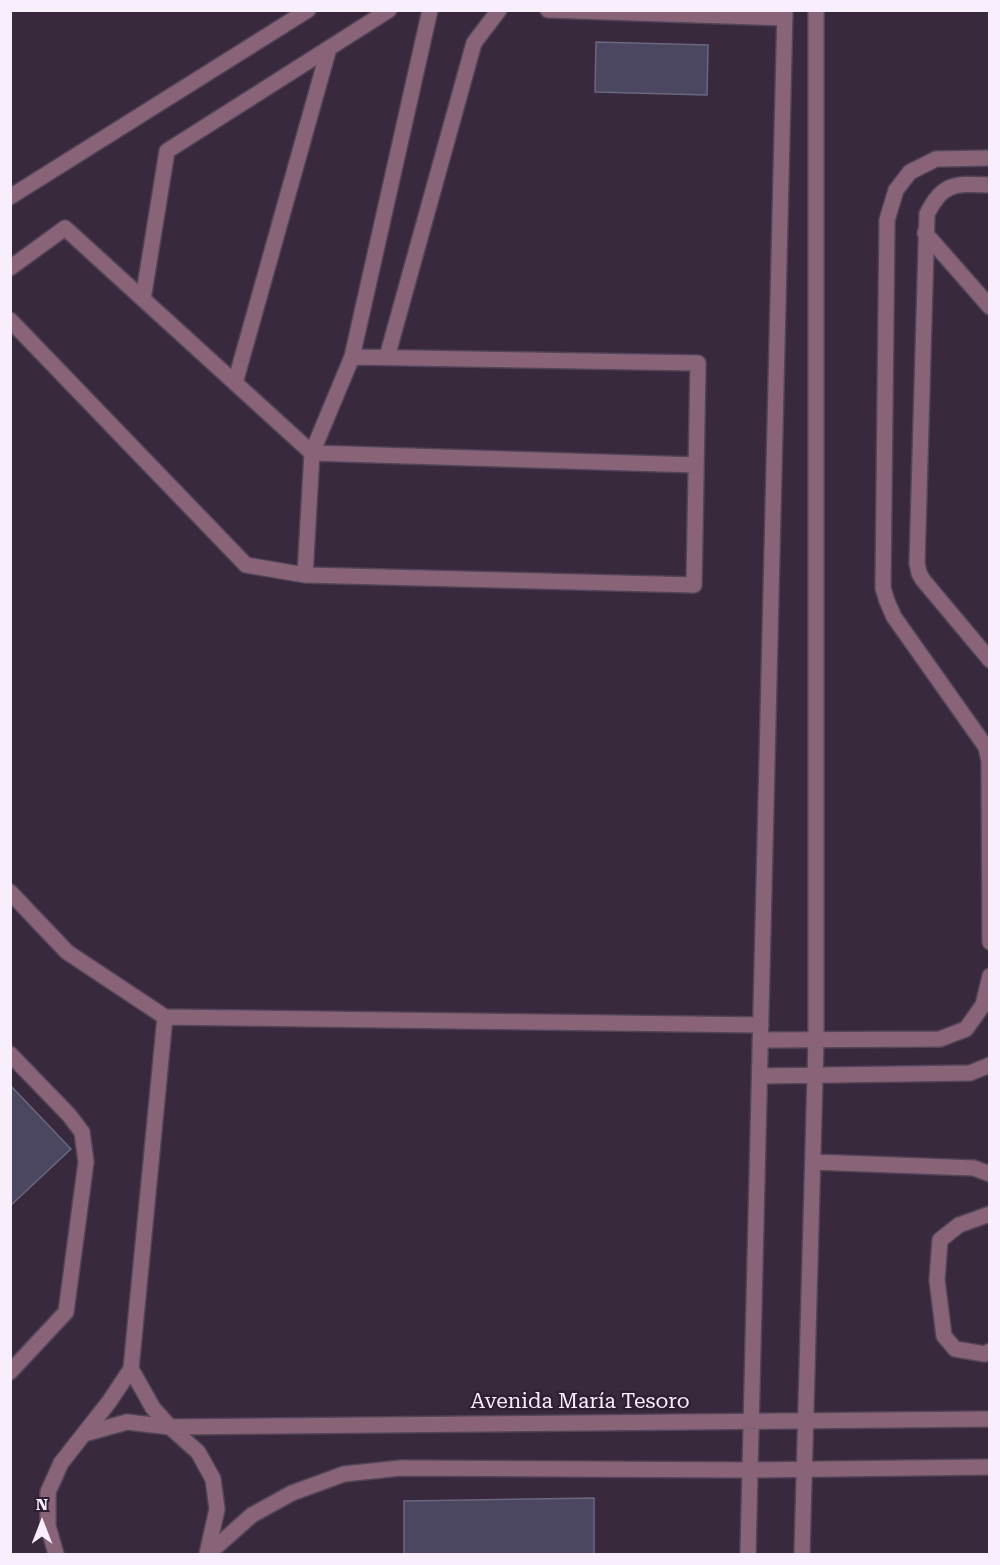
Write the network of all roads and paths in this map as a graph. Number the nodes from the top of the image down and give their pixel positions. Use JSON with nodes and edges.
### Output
{"nodes":[{"id":1,"x":308,"y":10,"type":"edge"},
{"id":2,"x":389,"y":10,"type":"edge"},
{"id":3,"x":430,"y":10,"type":"edge"},
{"id":4,"x":499,"y":10,"type":"edge"},
{"id":5,"x":548,"y":10,"type":"edge"},
{"id":6,"x":816,"y":10,"type":"edge"},
{"id":7,"x":785,"y":14,"type":"edge"},
{"id":8,"x":329,"y":48,"type":"junction"},
{"id":9,"x":990,"y":158,"type":"edge"},
{"id":10,"x":990,"y":184,"type":"edge"},
{"id":11,"x":10,"y":197,"type":"edge"},
{"id":12,"x":925,"y":233,"type":"junction"},
{"id":13,"x":10,"y":268,"type":"edge"},
{"id":14,"x":143,"y":299,"type":"junction"},
{"id":15,"x":990,"y":307,"type":"edge"},
{"id":16,"x":10,"y":320,"type":"edge"},
{"id":17,"x":352,"y":357,"type":"junction"},
{"id":18,"x":387,"y":357,"type":"junction"},
{"id":19,"x":235,"y":383,"type":"junction"},
{"id":20,"x":312,"y":453,"type":"junction"},
{"id":21,"x":696,"y":465,"type":"junction"},
{"id":22,"x":305,"y":575,"type":"junction"},
{"id":23,"x":990,"y":660,"type":"edge"},
{"id":24,"x":10,"y":892,"type":"edge"},
{"id":25,"x":990,"y":942,"type":"edge"},
{"id":26,"x":990,"y":976,"type":"edge"},
{"id":27,"x":165,"y":1017,"type":"junction"},
{"id":28,"x":761,"y":1032,"type":"junction"},
{"id":29,"x":816,"y":1040,"type":"junction"},
{"id":30,"x":10,"y":1054,"type":"edge"},
{"id":31,"x":990,"y":1065,"type":"edge"},
{"id":32,"x":815,"y":1075,"type":"junction"},
{"id":33,"x":760,"y":1076,"type":"junction"},
{"id":34,"x":813,"y":1162,"type":"junction"},
{"id":35,"x":990,"y":1174,"type":"edge"},
{"id":36,"x":990,"y":1214,"type":"edge"},
{"id":37,"x":990,"y":1351,"type":"edge"},
{"id":38,"x":131,"y":1369,"type":"junction"},
{"id":39,"x":10,"y":1372,"type":"edge"},
{"id":40,"x":990,"y":1419,"type":"edge"},
{"id":41,"x":752,"y":1422,"type":"junction"},
{"id":42,"x":806,"y":1422,"type":"junction"},
{"id":43,"x":170,"y":1427,"type":"junction"},
{"id":44,"x":84,"y":1434,"type":"junction"},
{"id":45,"x":990,"y":1467,"type":"edge"},
{"id":46,"x":804,"y":1469,"type":"junction"},
{"id":47,"x":750,"y":1470,"type":"junction"},
{"id":48,"x":56,"y":1554,"type":"edge"},
{"id":49,"x":207,"y":1554,"type":"edge"},
{"id":50,"x":748,"y":1554,"type":"edge"},
{"id":51,"x":802,"y":1554,"type":"edge"}],
"edges":[{"from":1,"to":11,"type":"street"},
{"from":2,"to":8,"type":"street"},
{"from":3,"to":17,"type":"street"},
{"from":4,"to":18,"type":"street"},
{"from":5,"to":7,"type":"street"},
{"from":6,"to":29,"type":"street"},
{"from":7,"to":28,"type":"street"},
{"from":8,"to":14,"type":"street"},
{"from":8,"to":19,"type":"street"},
{"from":9,"to":25,"type":"street"},
{"from":10,"to":12,"type":"street"},
{"from":12,"to":15,"type":"street"},
{"from":12,"to":23,"type":"street"},
{"from":13,"to":14,"type":"street"},
{"from":14,"to":19,"type":"street"},
{"from":16,"to":22,"type":"street"},
{"from":17,"to":18,"type":"street"},
{"from":17,"to":20,"type":"street"},
{"from":18,"to":21,"type":"street"},
{"from":19,"to":20,"type":"street"},
{"from":20,"to":21,"type":"street"},
{"from":20,"to":22,"type":"street"},
{"from":21,"to":22,"type":"street"},
{"from":24,"to":27,"type":"street"},
{"from":26,"to":29,"type":"street"},
{"from":27,"to":28,"type":"street"},
{"from":27,"to":38,"type":"street"},
{"from":28,"to":29,"type":"street"},
{"from":28,"to":33,"type":"street"},
{"from":29,"to":32,"type":"street"},
{"from":30,"to":39,"type":"street"},
{"from":31,"to":32,"type":"street"},
{"from":32,"to":33,"type":"street"},
{"from":32,"to":34,"type":"street"},
{"from":33,"to":41,"type":"street"},
{"from":34,"to":35,"type":"street"},
{"from":34,"to":42,"type":"street"},
{"from":36,"to":37,"type":"street"},
{"from":38,"to":43,"type":"street"},
{"from":38,"to":44,"type":"street"},
{"from":40,"to":42,"type":"street","name":"Avenida María Tesoro"},
{"from":41,"to":42,"type":"street","name":"Avenida María Tesoro"},
{"from":41,"to":43,"type":"street","name":"Avenida María Tesoro"},
{"from":41,"to":47,"type":"street"},
{"from":42,"to":46,"type":"street"},
{"from":43,"to":44,"type":"street","name":"Avenida María Tesoro"},
{"from":43,"to":49,"type":"street"},
{"from":44,"to":48,"type":"street"},
{"from":45,"to":46,"type":"street"},
{"from":46,"to":47,"type":"street"},
{"from":46,"to":51,"type":"street"},
{"from":47,"to":49,"type":"street"},
{"from":47,"to":50,"type":"street"}]}
